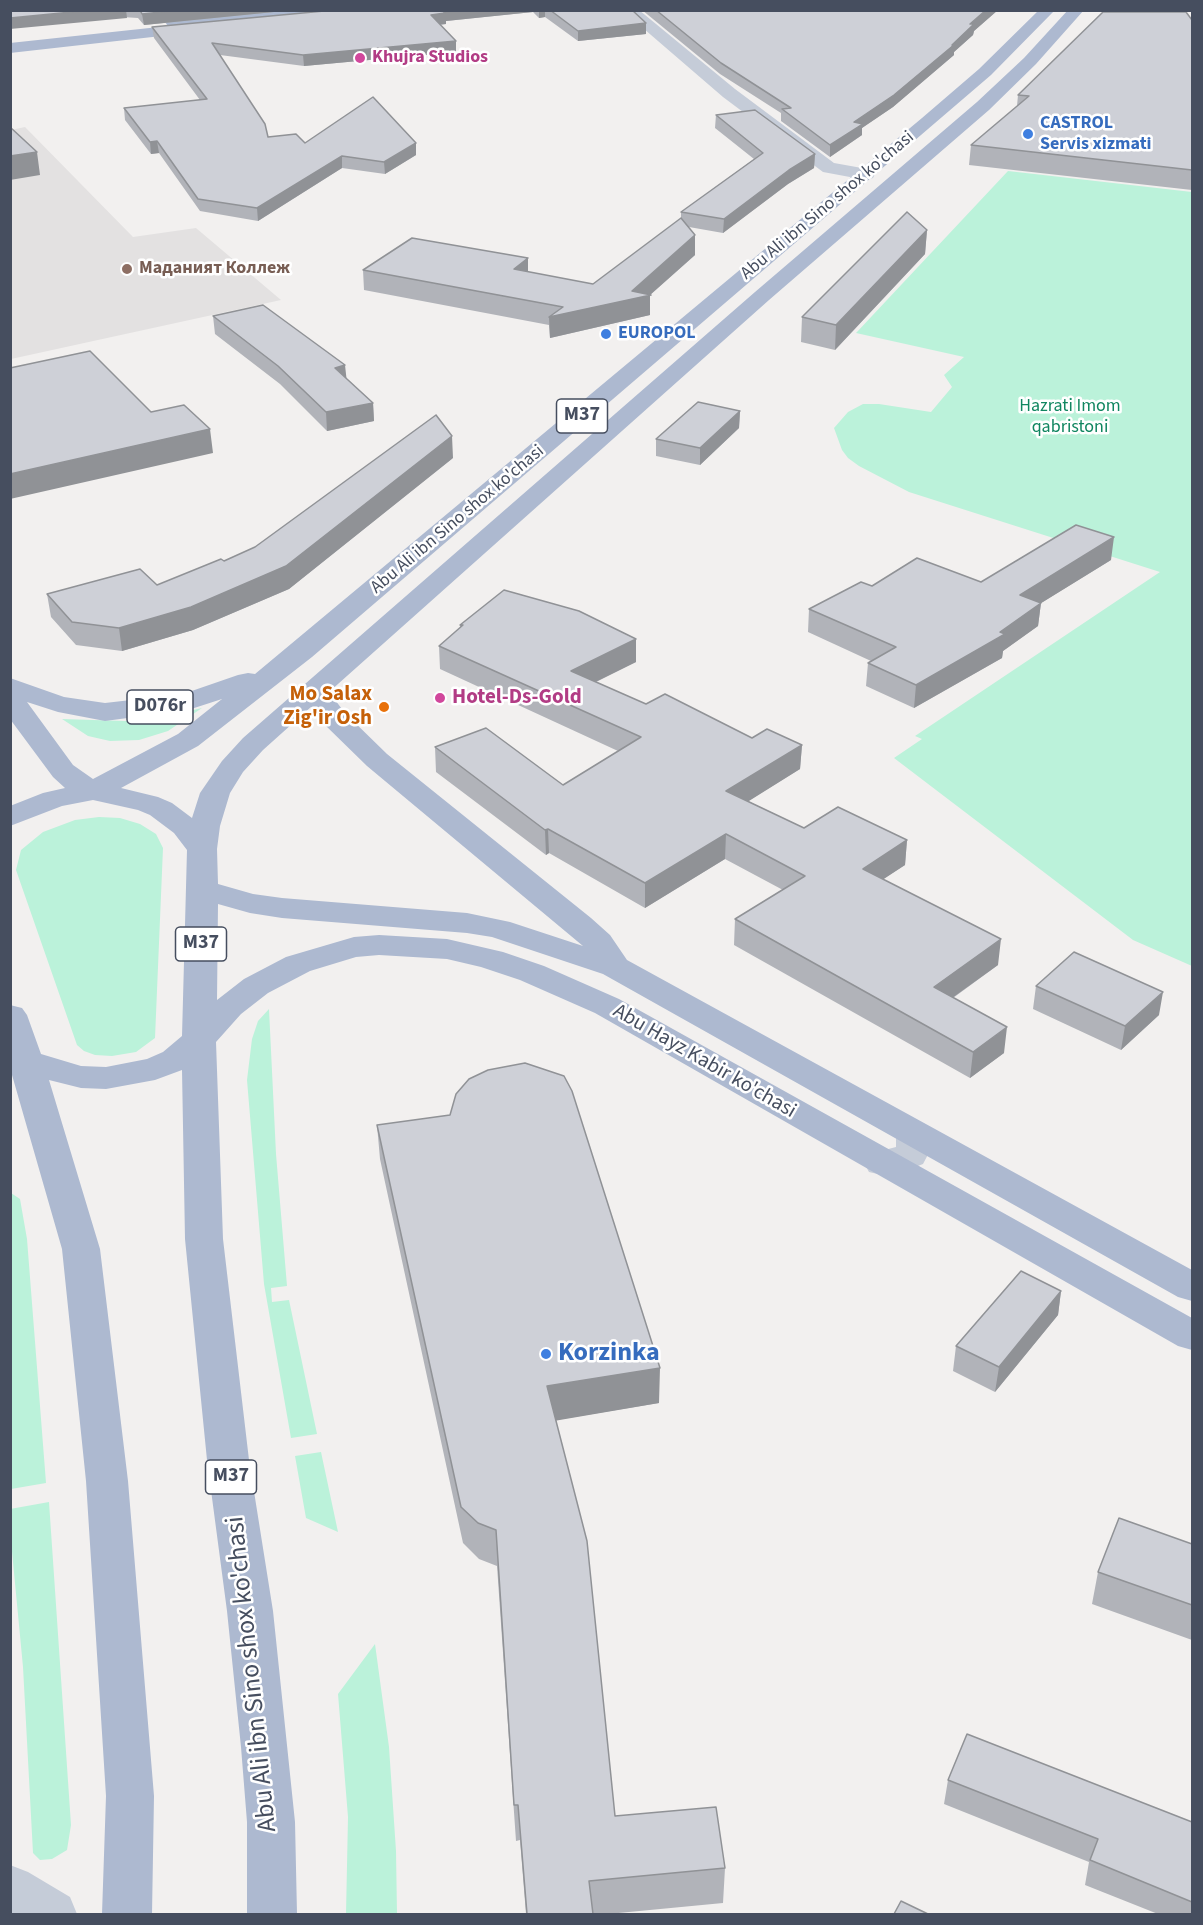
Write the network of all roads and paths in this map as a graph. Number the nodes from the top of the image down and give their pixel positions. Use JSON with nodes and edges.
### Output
{"nodes":[{"id":1,"x":302,"y":10,"type":"edge"},
{"id":2,"x":629,"y":10,"type":"edge"},
{"id":3,"x":1048,"y":10,"type":"edge"},
{"id":4,"x":1077,"y":10,"type":"edge"},
{"id":5,"x":320,"y":16,"type":"edge"},
{"id":6,"x":10,"y":40,"type":"edge"},
{"id":7,"x":10,"y":48,"type":"edge"},
{"id":8,"x":866,"y":174,"type":"junction"},
{"id":9,"x":302,"y":651,"type":"junction"},
{"id":10,"x":10,"y":686,"type":"edge"},
{"id":11,"x":313,"y":691,"type":"junction"},
{"id":12,"x":10,"y":699,"type":"edge"},
{"id":13,"x":93,"y":791,"type":"junction"},
{"id":14,"x":10,"y":817,"type":"edge"},
{"id":15,"x":202,"y":849,"type":"junction"},
{"id":16,"x":202,"y":889,"type":"junction"},
{"id":17,"x":615,"y":968,"type":"junction"},
{"id":18,"x":10,"y":1015,"type":"edge"},
{"id":19,"x":199,"y":1040,"type":"junction"},
{"id":20,"x":26,"y":1061,"type":"junction"},
{"id":21,"x":914,"y":1135,"type":"junction"},
{"id":22,"x":882,"y":1163,"type":"junction"},
{"id":23,"x":1192,"y":1287,"type":"edge"},
{"id":24,"x":1192,"y":1336,"type":"edge"},
{"id":25,"x":10,"y":1888,"type":"edge"},
{"id":26,"x":52,"y":1914,"type":"edge"},
{"id":27,"x":127,"y":1914,"type":"edge"},
{"id":28,"x":272,"y":1914,"type":"edge"}],
"edges":[{"from":1,"to":6,"type":"main road"},
{"from":2,"to":8,"type":"street"},
{"from":3,"to":8,"type":"main road","name":"Abu Ali ibn Sino shox ko'chasi","number":"M37"},
{"from":4,"to":11,"type":"main road","name":"Abu Ali ibn Sino shox ko'chasi","number":"M37"},
{"from":5,"to":7,"type":"main road"},
{"from":8,"to":9,"type":"main road","name":"Abu Ali ibn Sino shox ko'chasi","number":"M37"},
{"from":9,"to":10,"type":"main road","number":"D076r"},
{"from":9,"to":13,"type":"main road","name":"Abu Ali ibn Sino shox ko'chasi","number":"M37"},
{"from":11,"to":15,"type":"main road","name":"Abu Ali ibn Sino shox ko'chasi","number":"M37"},
{"from":11,"to":17,"type":"main road"},
{"from":12,"to":13,"type":"main road"},
{"from":13,"to":14,"type":"main road","number":"M37"},
{"from":13,"to":15,"type":"main road","number":"M37"},
{"from":15,"to":16,"type":"main road","number":"M37"},
{"from":16,"to":17,"type":"main road","name":"Abu Hayz Kabir ko'chasi"},
{"from":16,"to":19,"type":"main road","number":"M37"},
{"from":17,"to":21,"type":"main road","name":"Abu Hayz Kabir ko'chasi"},
{"from":18,"to":20,"type":"main road"},
{"from":19,"to":20,"type":"main road","name":"Abu Hayz Kabir ko'chasi"},
{"from":19,"to":22,"type":"main road","name":"Abu Hayz Kabir ko'chasi"},
{"from":19,"to":28,"type":"main road","name":"Abu Ali ibn Sino shox ko'chasi","number":"M37"},
{"from":20,"to":27,"type":"main road"},
{"from":21,"to":22,"type":"street"},
{"from":21,"to":23,"type":"main road","name":"Abu Hayz Kabir ko'chasi"},
{"from":22,"to":24,"type":"main road","name":"Abu Hayz Kabir ko'chasi"},
{"from":25,"to":26,"type":"street"}]}
